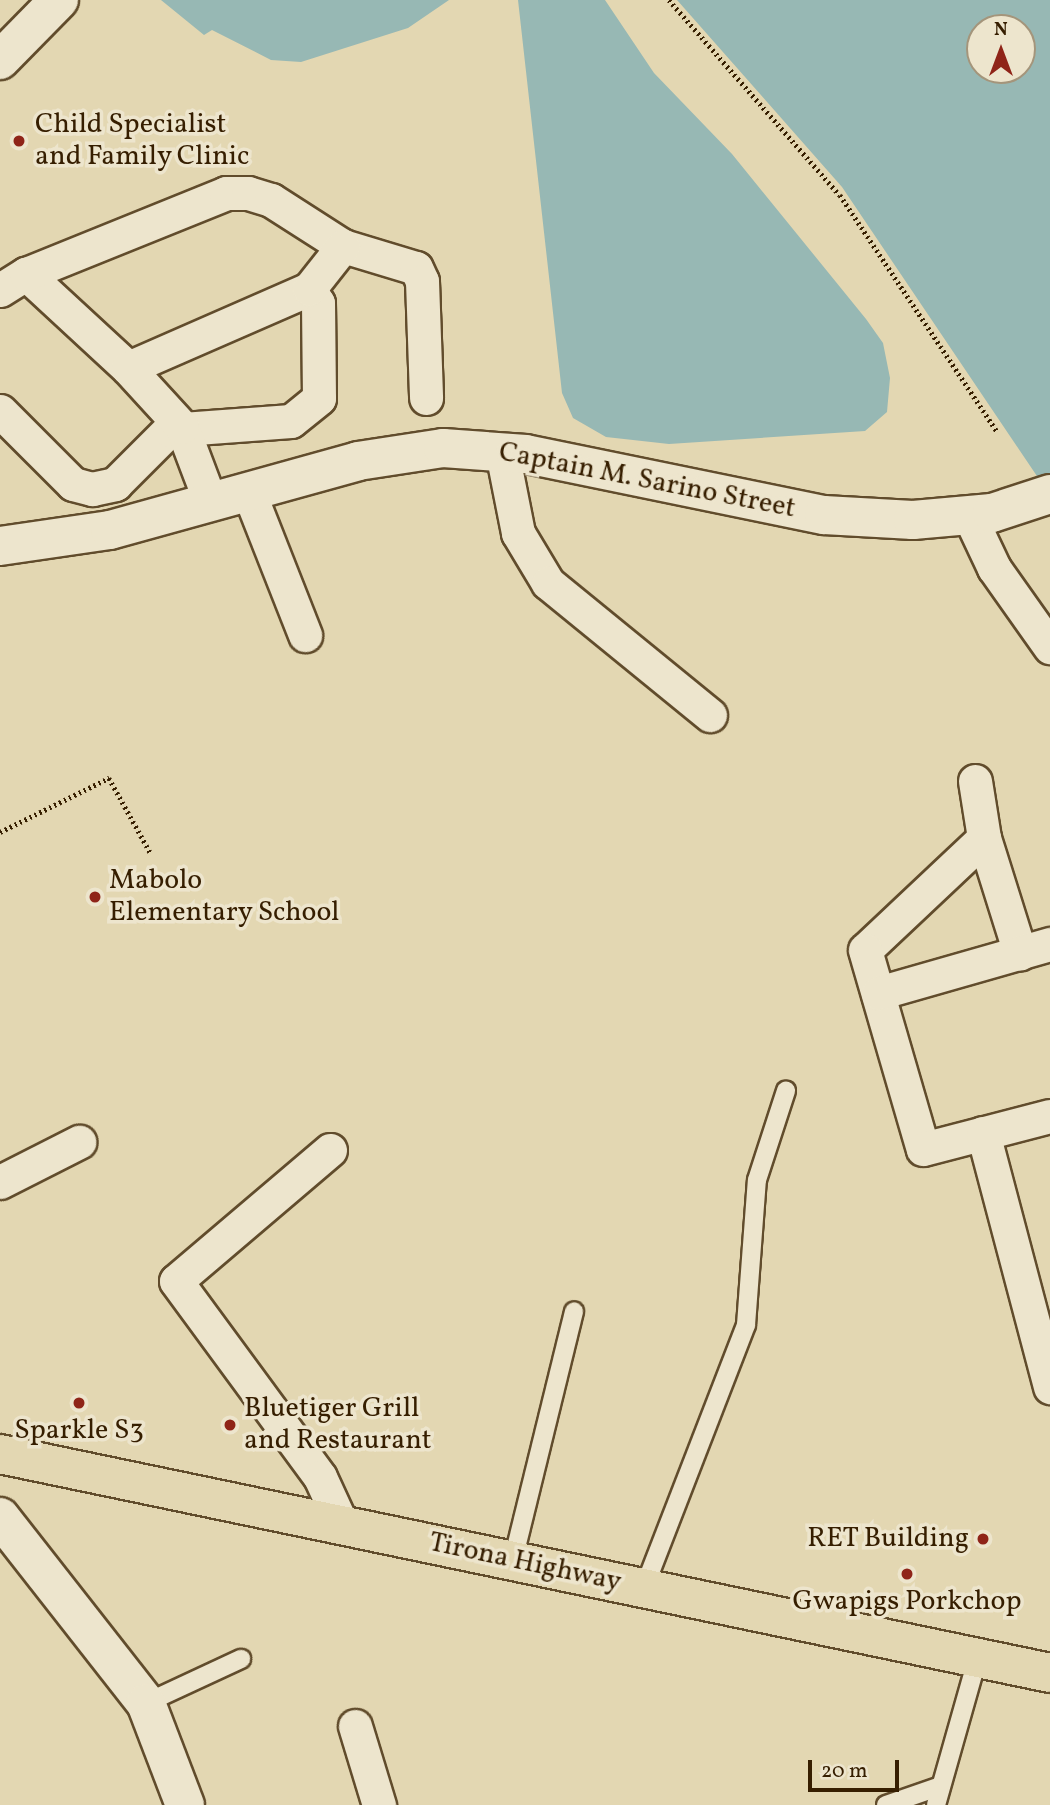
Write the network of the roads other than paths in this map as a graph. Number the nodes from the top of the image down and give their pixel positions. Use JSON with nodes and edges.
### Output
{"nodes":[{"id":1,"x":59,"y":0,"type":"edge"},
{"id":2,"x":0,"y":60,"type":"edge"},
{"id":3,"x":343,"y":246,"type":"junction"},
{"id":4,"x":13,"y":282,"type":"edge"},
{"id":5,"x":309,"y":289,"type":"junction"},
{"id":6,"x":128,"y":368,"type":"junction"},
{"id":7,"x":426,"y":398,"type":"dead end"},
{"id":8,"x":0,"y":411,"type":"edge"},
{"id":9,"x":182,"y":427,"type":"junction"},
{"id":10,"x":502,"y":452,"type":"junction"},
{"id":11,"x":248,"y":490,"type":"junction"},
{"id":12,"x":1050,"y":494,"type":"edge"},
{"id":13,"x":210,"y":501,"type":"junction"},
{"id":14,"x":969,"y":515,"type":"junction"},
{"id":15,"x":0,"y":547,"type":"edge"},
{"id":16,"x":305,"y":635,"type":"dead end"},
{"id":17,"x":1050,"y":647,"type":"edge"},
{"id":18,"x":710,"y":715,"type":"dead end"},
{"id":19,"x":975,"y":781,"type":"dead end"},
{"id":20,"x":984,"y":838,"type":"junction"},
{"id":21,"x":1035,"y":948,"type":"edge"},
{"id":22,"x":878,"y":993,"type":"junction"},
{"id":23,"x":786,"y":1091,"type":"dead end"},
{"id":24,"x":1050,"y":1116,"type":"edge"},
{"id":25,"x":983,"y":1133,"type":"junction"},
{"id":26,"x":79,"y":1142,"type":"dead end"},
{"id":27,"x":330,"y":1150,"type":"dead end"},
{"id":28,"x":0,"y":1182,"type":"edge"},
{"id":29,"x":574,"y":1311,"type":"dead end"},
{"id":30,"x":1050,"y":1387,"type":"edge"},
{"id":31,"x":0,"y":1454,"type":"edge"},
{"id":32,"x":0,"y":1517,"type":"edge"},
{"id":33,"x":342,"y":1525,"type":"junction"},
{"id":34,"x":513,"y":1560,"type":"junction"},
{"id":35,"x":644,"y":1588,"type":"junction"},
{"id":36,"x":978,"y":1657,"type":"junction"},
{"id":37,"x":241,"y":1659,"type":"dead end"},
{"id":38,"x":1050,"y":1674,"type":"edge"},
{"id":39,"x":146,"y":1703,"type":"junction"},
{"id":40,"x":355,"y":1726,"type":"dead end"},
{"id":41,"x":942,"y":1786,"type":"junction"},
{"id":42,"x":185,"y":1805,"type":"edge"},
{"id":43,"x":379,"y":1805,"type":"edge"},
{"id":44,"x":886,"y":1805,"type":"edge"},
{"id":45,"x":936,"y":1805,"type":"edge"}],
"edges":[{"from":1,"to":2,"type":"street"},
{"from":3,"to":4,"type":"street"},
{"from":3,"to":5,"type":"street"},
{"from":3,"to":7,"type":"street"},
{"from":4,"to":6,"type":"street"},
{"from":5,"to":6,"type":"street"},
{"from":5,"to":9,"type":"street"},
{"from":6,"to":9,"type":"street"},
{"from":8,"to":9,"type":"street"},
{"from":9,"to":13,"type":"street"},
{"from":10,"to":11,"type":"street","name":"Captain M. Sarino Street"},
{"from":10,"to":14,"type":"street","name":"Captain M. Sarino Street"},
{"from":10,"to":18,"type":"street"},
{"from":11,"to":13,"type":"street","name":"Captain M. Sarino Street"},
{"from":11,"to":16,"type":"street"},
{"from":12,"to":14,"type":"street","name":"Captain M. Sarino Street"},
{"from":13,"to":15,"type":"street","name":"Captain M. Sarino Street"},
{"from":14,"to":17,"type":"street"},
{"from":19,"to":20,"type":"street"},
{"from":20,"to":21,"type":"street"},
{"from":20,"to":22,"type":"street"},
{"from":21,"to":22,"type":"street"},
{"from":22,"to":25,"type":"street"},
{"from":23,"to":35,"type":"lane"},
{"from":24,"to":25,"type":"street"},
{"from":25,"to":30,"type":"street"},
{"from":26,"to":28,"type":"street"},
{"from":27,"to":33,"type":"street"},
{"from":29,"to":34,"type":"lane"},
{"from":31,"to":33,"type":"main road","name":"Tirona Highway"},
{"from":32,"to":39,"type":"street"},
{"from":33,"to":34,"type":"main road","name":"Tirona Highway"},
{"from":34,"to":35,"type":"main road","name":"Tirona Highway"},
{"from":35,"to":36,"type":"main road","name":"Tirona Highway"},
{"from":36,"to":38,"type":"main road","name":"Tirona Highway"},
{"from":36,"to":41,"type":"lane"},
{"from":37,"to":39,"type":"lane"},
{"from":39,"to":42,"type":"street"},
{"from":40,"to":43,"type":"street"},
{"from":41,"to":44,"type":"lane"},
{"from":41,"to":45,"type":"lane"}]}
